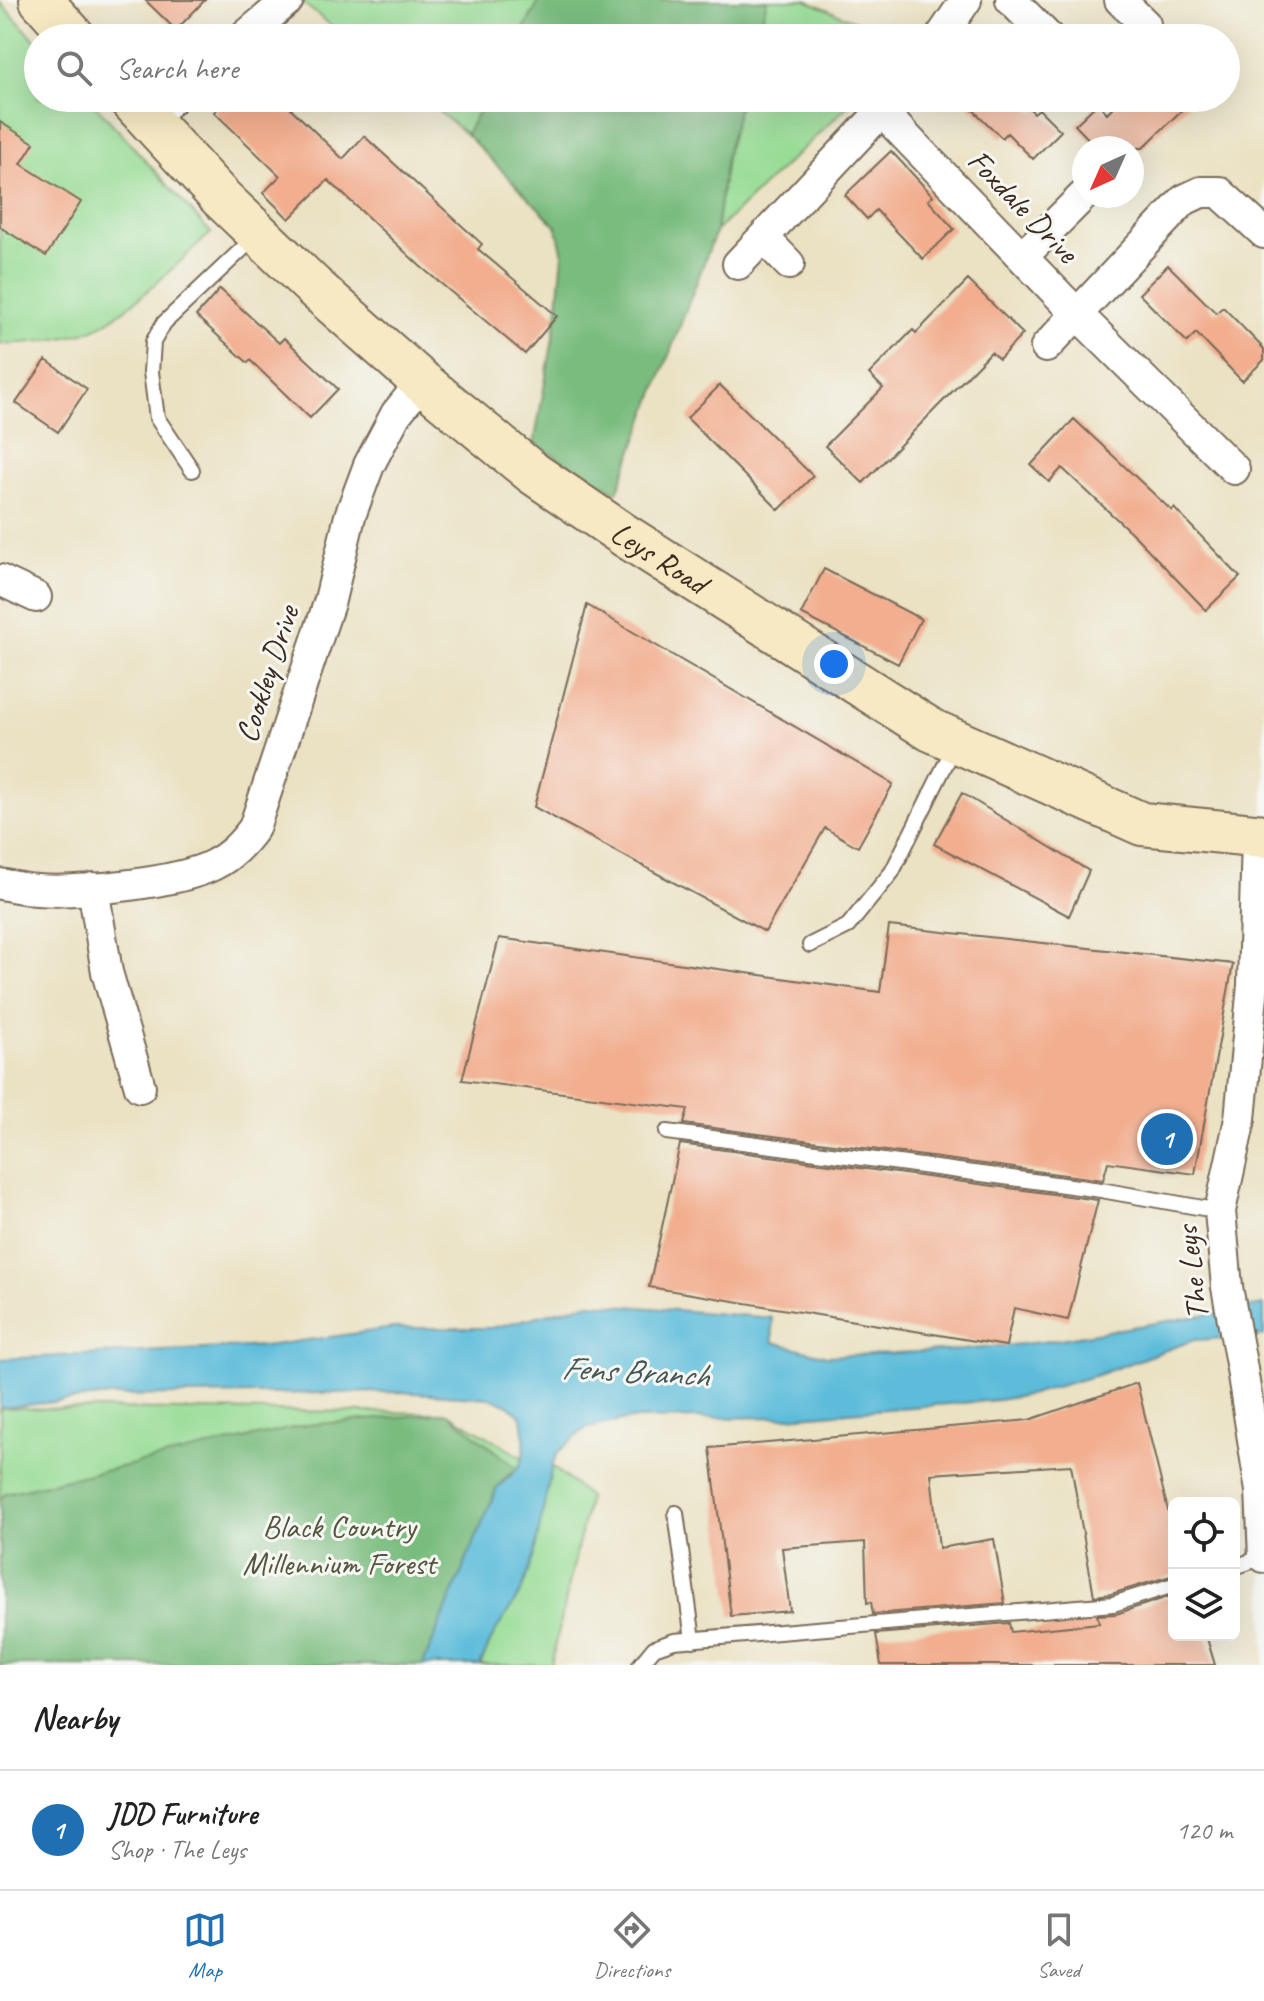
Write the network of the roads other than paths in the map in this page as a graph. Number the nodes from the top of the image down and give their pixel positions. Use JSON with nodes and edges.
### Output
{"nodes":[{"id":1,"x":41,"y":0,"type":"edge"},
{"id":2,"x":288,"y":0,"type":"edge"},
{"id":3,"x":966,"y":0,"type":"edge"},
{"id":4,"x":1011,"y":0,"type":"edge"},
{"id":5,"x":1120,"y":0,"type":"edge"},
{"id":6,"x":62,"y":24,"type":"edge"},
{"id":7,"x":260,"y":24,"type":"edge"},
{"id":8,"x":950,"y":24,"type":"edge"},
{"id":9,"x":1035,"y":24,"type":"edge"},
{"id":10,"x":1145,"y":24,"type":"dead end"},
{"id":11,"x":155,"y":112,"type":"edge"},
{"id":12,"x":882,"y":112,"type":"edge"},
{"id":13,"x":893,"y":112,"type":"edge"},
{"id":14,"x":1072,"y":207,"type":"edge"},
{"id":15,"x":1264,"y":233,"type":"edge"},
{"id":16,"x":258,"y":234,"type":"junction"},
{"id":17,"x":764,"y":238,"type":"junction"},
{"id":18,"x":1022,"y":257,"type":"junction"},
{"id":19,"x":738,"y":264,"type":"dead end"},
{"id":20,"x":789,"y":264,"type":"dead end"},
{"id":21,"x":1078,"y":315,"type":"junction"},
{"id":22,"x":1046,"y":347,"type":"dead end"},
{"id":23,"x":422,"y":382,"type":"junction"},
{"id":24,"x":1234,"y":469,"type":"dead end"},
{"id":25,"x":192,"y":470,"type":"dead end"},
{"id":26,"x":0,"y":580,"type":"edge"},
{"id":27,"x":36,"y":597,"type":"dead end"},
{"id":28,"x":957,"y":742,"type":"junction"},
{"id":29,"x":1261,"y":836,"type":"edge"},
{"id":30,"x":0,"y":884,"type":"edge"},
{"id":31,"x":93,"y":888,"type":"junction"},
{"id":32,"x":810,"y":945,"type":"dead end"},
{"id":33,"x":140,"y":1087,"type":"dead end"},
{"id":34,"x":667,"y":1132,"type":"dead end"},
{"id":35,"x":1220,"y":1211,"type":"junction"},
{"id":36,"x":676,"y":1513,"type":"dead end"},
{"id":37,"x":1264,"y":1557,"type":"edge"},
{"id":38,"x":1240,"y":1565,"type":"edge"},
{"id":39,"x":1168,"y":1587,"type":"edge"},
{"id":40,"x":693,"y":1640,"type":"junction"},
{"id":41,"x":640,"y":1665,"type":"edge"}],
"edges":[{"from":1,"to":6,"type":"main road"},
{"from":2,"to":7,"type":"street"},
{"from":3,"to":8,"type":"street"},
{"from":4,"to":9,"type":"street"},
{"from":5,"to":10,"type":"street"},
{"from":11,"to":16,"type":"main road","name":"Leys Road"},
{"from":12,"to":17,"type":"street","name":"Foxdale Drive"},
{"from":13,"to":18,"type":"street","name":"Foxdale Drive"},
{"from":14,"to":18,"type":"street"},
{"from":15,"to":21,"type":"street","name":"Foxdale Drive"},
{"from":16,"to":23,"type":"main road","name":"Leys Road"},
{"from":16,"to":25,"type":"lane"},
{"from":17,"to":19,"type":"street","name":"Foxdale Drive"},
{"from":17,"to":20,"type":"street"},
{"from":18,"to":21,"type":"street","name":"Foxdale Drive"},
{"from":21,"to":22,"type":"street","name":"Foxdale Drive"},
{"from":21,"to":24,"type":"street","name":"Foxdale Drive"},
{"from":23,"to":28,"type":"main road","name":"Leys Road"},
{"from":23,"to":31,"type":"street","name":"Cookley Drive"},
{"from":26,"to":27,"type":"street"},
{"from":28,"to":29,"type":"main road","name":"Leys Road"},
{"from":28,"to":32,"type":"lane"},
{"from":29,"to":35,"type":"street","name":"The Leys"},
{"from":30,"to":31,"type":"street","name":"Cookley Drive"},
{"from":31,"to":33,"type":"street"},
{"from":34,"to":35,"type":"lane"},
{"from":35,"to":37,"type":"street","name":"The Leys"},
{"from":36,"to":40,"type":"lane"},
{"from":37,"to":38,"type":"lane"},
{"from":39,"to":40,"type":"lane"},
{"from":40,"to":41,"type":"lane"}]}
